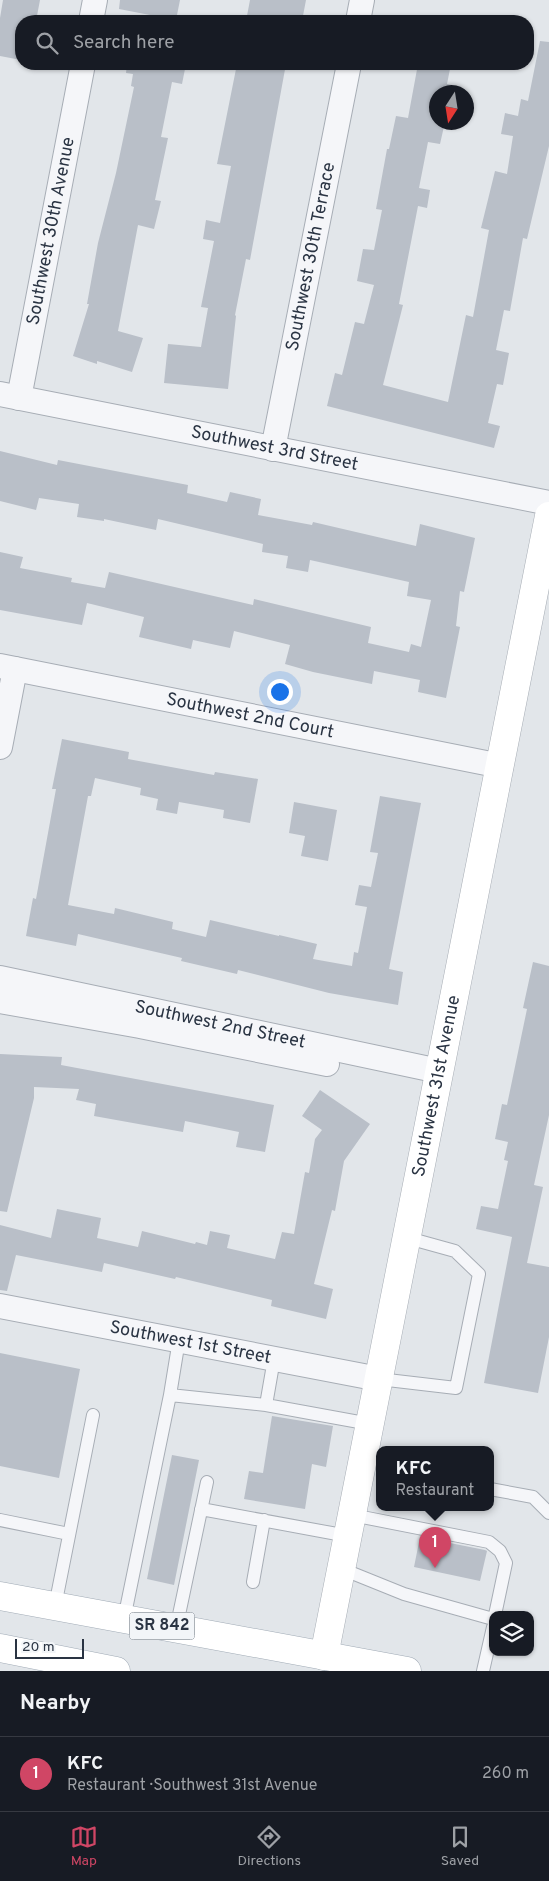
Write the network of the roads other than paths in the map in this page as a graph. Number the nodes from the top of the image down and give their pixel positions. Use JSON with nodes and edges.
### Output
{"nodes":[{"id":1,"x":95,"y":0,"type":"edge"},
{"id":2,"x":362,"y":0,"type":"edge"},
{"id":3,"x":92,"y":15,"type":"edge"},
{"id":4,"x":359,"y":15,"type":"edge"},
{"id":5,"x":82,"y":70,"type":"edge"},
{"id":6,"x":348,"y":70,"type":"edge"},
{"id":7,"x":10,"y":396,"type":"edge"},
{"id":8,"x":273,"y":449,"type":"junction"},
{"id":9,"x":549,"y":503,"type":"edge"},
{"id":10,"x":549,"y":516,"type":"edge"},
{"id":11,"x":7,"y":668,"type":"edge"},
{"id":12,"x":0,"y":747,"type":"edge"},
{"id":13,"x":501,"y":766,"type":"junction"},
{"id":14,"x":0,"y":978,"type":"edge"},
{"id":15,"x":0,"y":1001,"type":"edge"},
{"id":16,"x":438,"y":1078,"type":"junction"},
{"id":17,"x":408,"y":1238,"type":"junction"},
{"id":18,"x":0,"y":1306,"type":"edge"},
{"id":19,"x":179,"y":1340,"type":"junction"},
{"id":20,"x":274,"y":1359,"type":"junction"},
{"id":21,"x":380,"y":1379,"type":"junction"},
{"id":22,"x":170,"y":1395,"type":"junction"},
{"id":23,"x":266,"y":1405,"type":"junction"},
{"id":24,"x":93,"y":1415,"type":"dead end"},
{"id":25,"x":370,"y":1424,"type":"junction"},
{"id":26,"x":207,"y":1482,"type":"dead end"},
{"id":27,"x":494,"y":1490,"type":"edge"},
{"id":28,"x":201,"y":1509,"type":"junction"},
{"id":29,"x":549,"y":1513,"type":"edge"},
{"id":30,"x":0,"y":1520,"type":"edge"},
{"id":31,"x":264,"y":1520,"type":"junction"},
{"id":32,"x":350,"y":1525,"type":"junction"},
{"id":33,"x":69,"y":1534,"type":"junction"},
{"id":34,"x":342,"y":1569,"type":"junction"},
{"id":35,"x":252,"y":1582,"type":"dead end"},
{"id":36,"x":0,"y":1596,"type":"edge"},
{"id":37,"x":55,"y":1606,"type":"junction"},
{"id":38,"x":497,"y":1611,"type":"edge"},
{"id":39,"x":489,"y":1618,"type":"edge"},
{"id":40,"x":124,"y":1619,"type":"junction"},
{"id":41,"x":176,"y":1628,"type":"junction"},
{"id":42,"x":489,"y":1645,"type":"edge"},
{"id":43,"x":0,"y":1648,"type":"edge"},
{"id":44,"x":323,"y":1663,"type":"edge"},
{"id":45,"x":116,"y":1671,"type":"edge"},
{"id":46,"x":407,"y":1671,"type":"edge"},
{"id":47,"x":483,"y":1671,"type":"edge"}],
"edges":[{"from":1,"to":3,"type":"street"},
{"from":2,"to":4,"type":"street"},
{"from":5,"to":7,"type":"street","name":"Southwest 30th Avenue"},
{"from":6,"to":8,"type":"street","name":"Southwest 30th Terrace"},
{"from":7,"to":8,"type":"street","name":"Southwest 3rd Street"},
{"from":8,"to":9,"type":"street","name":"Southwest 3rd Street"},
{"from":10,"to":13,"type":"main road","name":"Southwest 31st Avenue"},
{"from":11,"to":12,"type":"street"},
{"from":11,"to":13,"type":"street","name":"Southwest 2nd Court"},
{"from":13,"to":16,"type":"main road","name":"Southwest 31st Avenue"},
{"from":14,"to":16,"type":"street","name":"Southwest 2nd Street"},
{"from":15,"to":16,"type":"street","name":"Southwest 2nd Street"},
{"from":16,"to":17,"type":"main road","name":"Southwest 31st Avenue"},
{"from":17,"to":21,"type":"main road","name":"Southwest 31st Avenue"},
{"from":17,"to":21,"type":"lane"},
{"from":18,"to":19,"type":"street","name":"Southwest 1st Street"},
{"from":19,"to":20,"type":"street","name":"Southwest 1st Street"},
{"from":19,"to":22,"type":"lane"},
{"from":20,"to":21,"type":"street","name":"Southwest 1st Street"},
{"from":20,"to":23,"type":"lane"},
{"from":21,"to":25,"type":"main road","name":"Southwest 31st Avenue"},
{"from":22,"to":23,"type":"lane"},
{"from":22,"to":40,"type":"lane"},
{"from":23,"to":25,"type":"lane"},
{"from":24,"to":33,"type":"lane"},
{"from":25,"to":32,"type":"main road","name":"Southwest 31st Avenue"},
{"from":26,"to":28,"type":"lane"},
{"from":27,"to":29,"type":"lane"},
{"from":28,"to":31,"type":"lane"},
{"from":28,"to":41,"type":"lane"},
{"from":30,"to":33,"type":"lane"},
{"from":31,"to":32,"type":"lane"},
{"from":31,"to":35,"type":"lane"},
{"from":32,"to":34,"type":"main road","name":"Southwest 31st Avenue"},
{"from":32,"to":38,"type":"lane"},
{"from":33,"to":37,"type":"lane"},
{"from":34,"to":39,"type":"lane"},
{"from":34,"to":44,"type":"main road","name":"Southwest 31st Avenue"},
{"from":36,"to":37,"type":"main road","number":"SR 842"},
{"from":37,"to":40,"type":"main road","number":"SR 842"},
{"from":40,"to":41,"type":"main road","number":"SR 842"},
{"from":41,"to":44,"type":"main road","number":"SR 842"},
{"from":42,"to":47,"type":"lane"},
{"from":43,"to":45,"type":"main road"},
{"from":44,"to":46,"type":"main road","number":"SR 842"}]}
